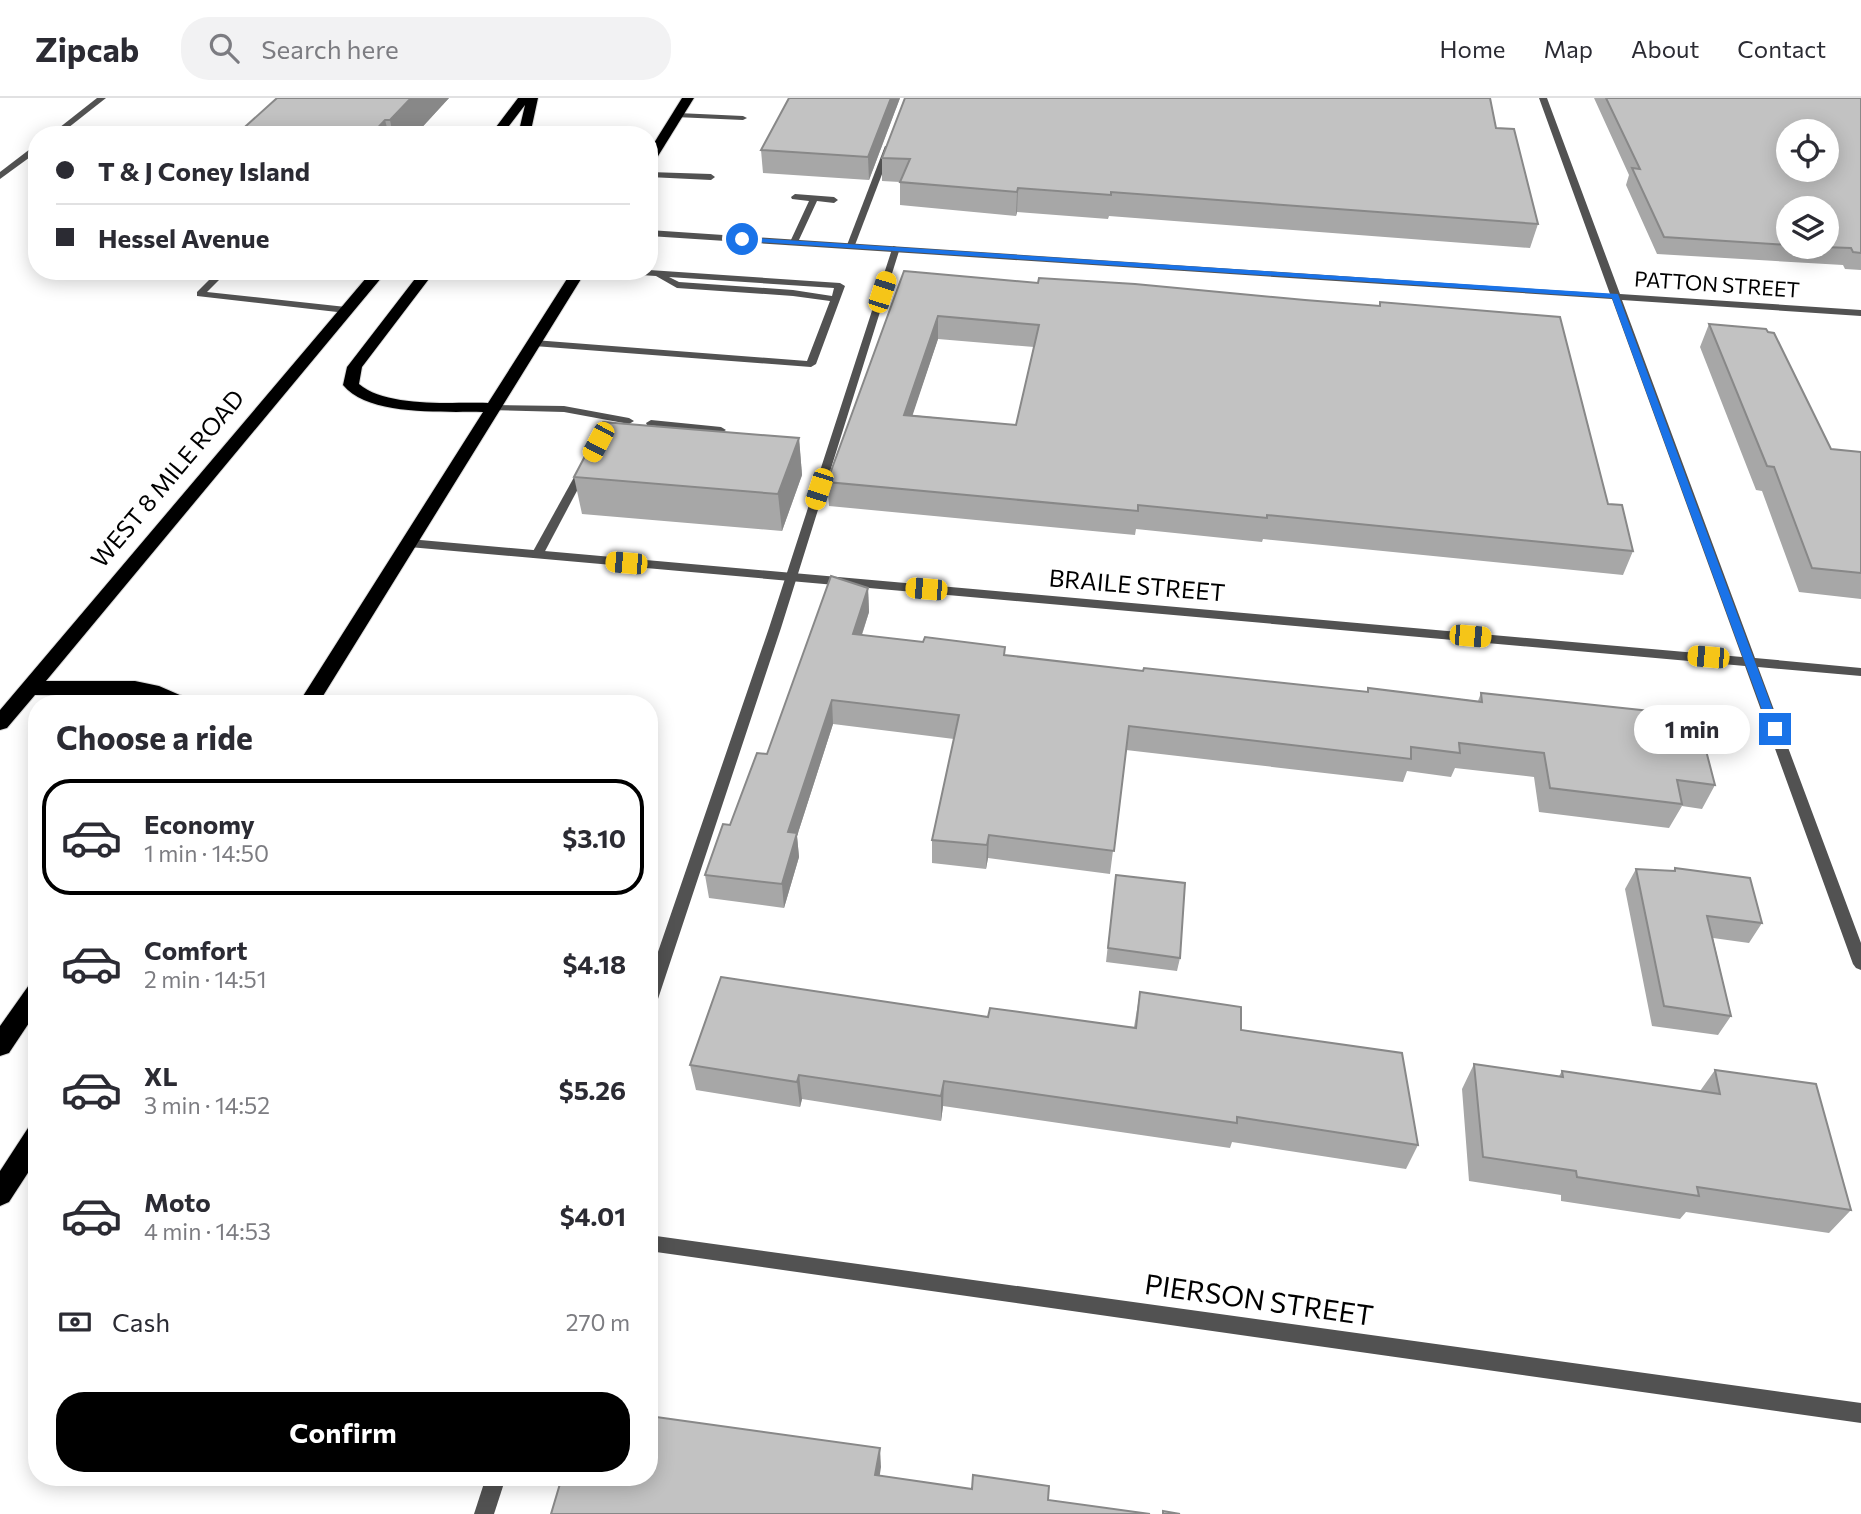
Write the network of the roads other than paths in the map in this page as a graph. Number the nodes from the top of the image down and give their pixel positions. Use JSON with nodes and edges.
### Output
{"nodes":[{"id":1,"x":102,"y":98,"type":"edge"},
{"id":2,"x":524,"y":98,"type":"edge"},
{"id":3,"x":532,"y":98,"type":"edge"},
{"id":4,"x":688,"y":98,"type":"edge"},
{"id":5,"x":1543,"y":98,"type":"edge"},
{"id":6,"x":678,"y":114,"type":"junction"},
{"id":7,"x":743,"y":118,"type":"dead end"},
{"id":8,"x":66,"y":126,"type":"edge"},
{"id":9,"x":503,"y":126,"type":"edge"},
{"id":10,"x":526,"y":126,"type":"edge"},
{"id":11,"x":893,"y":136,"type":"edge"},
{"id":12,"x":658,"y":146,"type":"edge"},
{"id":13,"x":28,"y":155,"type":"edge"},
{"id":14,"x":714,"y":172,"type":"dead end"},
{"id":15,"x":658,"y":174,"type":"edge"},
{"id":16,"x":0,"y":176,"type":"edge"},
{"id":17,"x":795,"y":197,"type":"dead end"},
{"id":18,"x":814,"y":199,"type":"junction"},
{"id":19,"x":834,"y":200,"type":"dead end"},
{"id":20,"x":658,"y":234,"type":"edge"},
{"id":21,"x":794,"y":242,"type":"junction"},
{"id":22,"x":851,"y":245,"type":"junction"},
{"id":23,"x":896,"y":248,"type":"junction"},
{"id":24,"x":658,"y":274,"type":"edge"},
{"id":25,"x":215,"y":280,"type":"edge"},
{"id":26,"x":372,"y":280,"type":"edge"},
{"id":27,"x":421,"y":280,"type":"edge"},
{"id":28,"x":573,"y":280,"type":"edge"},
{"id":29,"x":1615,"y":296,"type":"junction"},
{"id":30,"x":346,"y":310,"type":"junction"},
{"id":31,"x":1861,"y":313,"type":"edge"},
{"id":32,"x":534,"y":343,"type":"junction"},
{"id":33,"x":493,"y":408,"type":"junction"},
{"id":34,"x":611,"y":418,"type":"junction"},
{"id":35,"x":629,"y":421,"type":"edge"},
{"id":36,"x":652,"y":423,"type":"edge"},
{"id":37,"x":605,"y":430,"type":"edge"},
{"id":38,"x":721,"y":430,"type":"edge"},
{"id":39,"x":592,"y":454,"type":"edge"},
{"id":40,"x":409,"y":544,"type":"junction"},
{"id":41,"x":537,"y":555,"type":"junction"},
{"id":42,"x":790,"y":577,"type":"junction"},
{"id":43,"x":1749,"y":661,"type":"junction"},
{"id":44,"x":1861,"y":672,"type":"edge"},
{"id":45,"x":29,"y":688,"type":"junction"},
{"id":46,"x":161,"y":695,"type":"edge"},
{"id":47,"x":314,"y":695,"type":"edge"},
{"id":48,"x":0,"y":723,"type":"edge"},
{"id":49,"x":1861,"y":964,"type":"edge"},
{"id":50,"x":658,"y":975,"type":"edge"},
{"id":51,"x":28,"y":1005,"type":"edge"},
{"id":52,"x":0,"y":1046,"type":"edge"},
{"id":53,"x":28,"y":1162,"type":"edge"},
{"id":54,"x":0,"y":1194,"type":"edge"},
{"id":55,"x":658,"y":1244,"type":"edge"},
{"id":56,"x":1861,"y":1413,"type":"edge"},
{"id":57,"x":493,"y":1486,"type":"edge"},
{"id":58,"x":484,"y":1514,"type":"edge"}],
"edges":[{"from":1,"to":8,"type":"street"},
{"from":2,"to":9,"type":"highway"},
{"from":3,"to":10,"type":"highway"},
{"from":4,"to":6,"type":"highway"},
{"from":5,"to":29,"type":"street"},
{"from":6,"to":7,"type":"street"},
{"from":6,"to":12,"type":"highway"},
{"from":11,"to":22,"type":"street"},
{"from":13,"to":16,"type":"street"},
{"from":14,"to":15,"type":"street"},
{"from":17,"to":18,"type":"street"},
{"from":18,"to":19,"type":"street"},
{"from":18,"to":21,"type":"street"},
{"from":20,"to":21,"type":"street","name":"PATTON STREET"},
{"from":21,"to":22,"type":"street","name":"PATTON STREET"},
{"from":22,"to":23,"type":"street","name":"PATTON STREET"},
{"from":23,"to":29,"type":"street","name":"PATTON STREET"},
{"from":23,"to":42,"type":"street"},
{"from":24,"to":32,"type":"street"},
{"from":25,"to":30,"type":"street"},
{"from":26,"to":30,"type":"highway","name":"WEST 8 MILE ROAD"},
{"from":27,"to":33,"type":"highway"},
{"from":28,"to":32,"type":"highway"},
{"from":29,"to":31,"type":"street","name":"PATTON STREET"},
{"from":29,"to":43,"type":"street"},
{"from":30,"to":45,"type":"highway","name":"WEST 8 MILE ROAD"},
{"from":32,"to":33,"type":"highway"},
{"from":33,"to":34,"type":"street"},
{"from":33,"to":40,"type":"highway"},
{"from":34,"to":35,"type":"street"},
{"from":34,"to":37,"type":"street"},
{"from":36,"to":38,"type":"street"},
{"from":39,"to":41,"type":"street"},
{"from":40,"to":41,"type":"street","name":"BRAILE STREET"},
{"from":40,"to":47,"type":"highway"},
{"from":41,"to":42,"type":"street","name":"BRAILE STREET"},
{"from":42,"to":43,"type":"street","name":"BRAILE STREET"},
{"from":42,"to":50,"type":"street"},
{"from":43,"to":44,"type":"street","name":"BRAILE STREET"},
{"from":43,"to":49,"type":"street"},
{"from":45,"to":46,"type":"highway"},
{"from":45,"to":48,"type":"highway","name":"WEST 8 MILE ROAD"},
{"from":51,"to":52,"type":"highway"},
{"from":53,"to":54,"type":"highway"},
{"from":55,"to":56,"type":"street","name":"PIERSON STREET"},
{"from":57,"to":58,"type":"street"}]}
